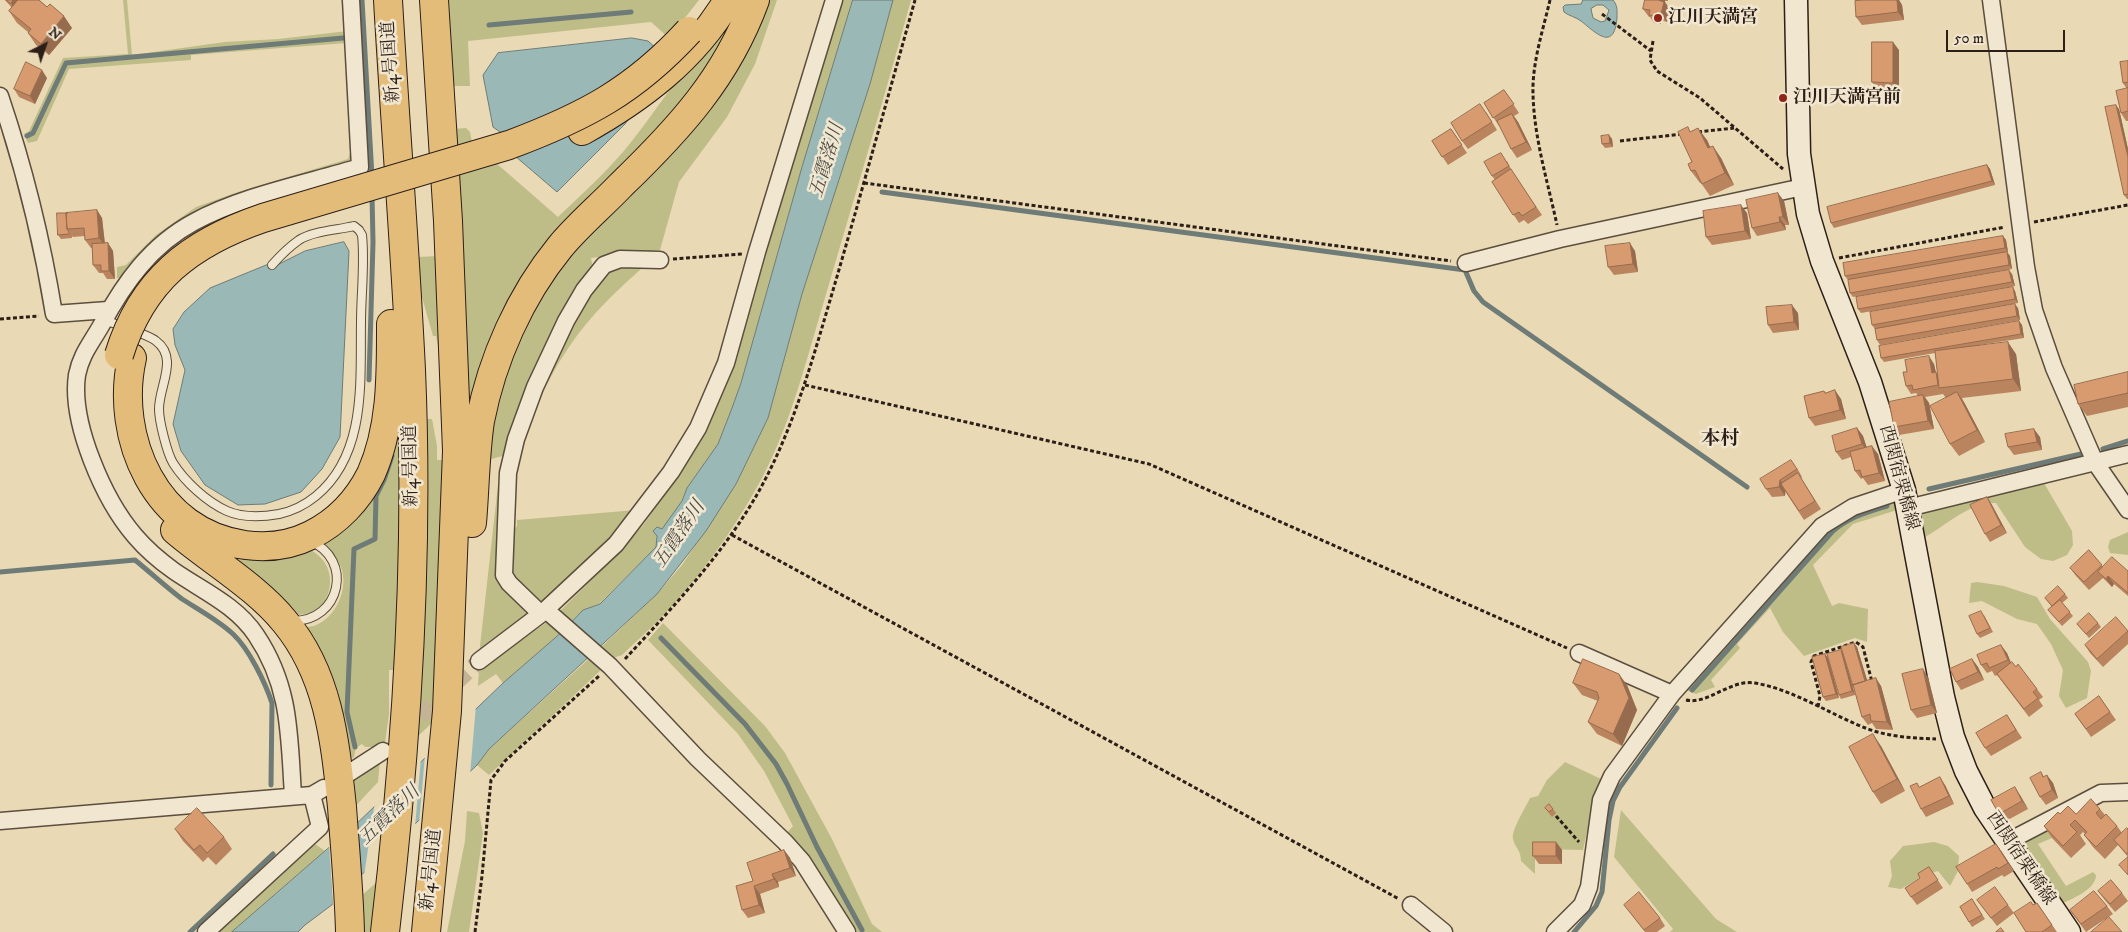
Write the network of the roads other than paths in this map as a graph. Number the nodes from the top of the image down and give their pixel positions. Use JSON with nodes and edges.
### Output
{"nodes":[{"id":1,"x":351,"y":0,"type":"edge"},
{"id":2,"x":378,"y":0,"type":"edge"},
{"id":3,"x":388,"y":0,"type":"edge"},
{"id":4,"x":434,"y":0,"type":"edge"},
{"id":5,"x":714,"y":0,"type":"edge"},
{"id":6,"x":728,"y":0,"type":"edge"},
{"id":7,"x":755,"y":0,"type":"edge"},
{"id":8,"x":834,"y":0,"type":"edge"},
{"id":9,"x":1796,"y":0,"type":"edge"},
{"id":10,"x":1991,"y":0,"type":"edge"},
{"id":11,"x":694,"y":36,"type":"junction"},
{"id":12,"x":0,"y":96,"type":"edge"},
{"id":13,"x":1803,"y":187,"type":"junction"},
{"id":14,"x":660,"y":260,"type":"road end"},
{"id":15,"x":1466,"y":263,"type":"road end"},
{"id":16,"x":272,"y":265,"type":"dead end"},
{"id":17,"x":106,"y":315,"type":"junction"},
{"id":18,"x":126,"y":356,"type":"junction"},
{"id":19,"x":2128,"y":454,"type":"edge"},
{"id":20,"x":2095,"y":462,"type":"junction"},
{"id":21,"x":1906,"y":499,"type":"junction"},
{"id":22,"x":2128,"y":510,"type":"edge"},
{"id":23,"x":304,"y":539,"type":"junction"},
{"id":24,"x":548,"y":615,"type":"junction"},
{"id":25,"x":285,"y":621,"type":"junction"},
{"id":26,"x":1579,"y":653,"type":"road end"},
{"id":27,"x":479,"y":661,"type":"tunnel mouth"},
{"id":28,"x":1672,"y":694,"type":"junction"},
{"id":29,"x":447,"y":712,"type":"junction"},
{"id":30,"x":393,"y":752,"type":"junction"},
{"id":31,"x":346,"y":775,"type":"dead end"},
{"id":32,"x":2128,"y":792,"type":"edge"},
{"id":33,"x":293,"y":795,"type":"junction"},
{"id":34,"x":326,"y":796,"type":"junction"},
{"id":35,"x":0,"y":821,"type":"edge"},
{"id":36,"x":2007,"y":842,"type":"junction"},
{"id":37,"x":1411,"y":906,"type":"road end"},
{"id":38,"x":206,"y":932,"type":"edge"},
{"id":39,"x":350,"y":932,"type":"edge"},
{"id":40,"x":384,"y":932,"type":"edge"},
{"id":41,"x":426,"y":932,"type":"edge"},
{"id":42,"x":847,"y":932,"type":"edge"},
{"id":43,"x":1444,"y":932,"type":"edge"},
{"id":44,"x":1555,"y":932,"type":"edge"},
{"id":45,"x":2069,"y":932,"type":"edge"}],
"edges":[{"from":1,"to":17,"type":"street"},
{"from":2,"to":23,"type":"highway"},
{"from":3,"to":30,"type":"highway","name":"新4号国道"},
{"from":4,"to":29,"type":"highway","name":"新4号国道"},
{"from":5,"to":11,"type":"highway"},
{"from":6,"to":11,"type":"highway"},
{"from":7,"to":29,"type":"highway"},
{"from":8,"to":24,"type":"street"},
{"from":9,"to":13,"type":"main road","name":"西関宿栗橋線"},
{"from":10,"to":20,"type":"street"},
{"from":11,"to":18,"type":"highway","bridge":true},
{"from":12,"to":17,"type":"street"},
{"from":13,"to":15,"type":"street"},
{"from":13,"to":21,"type":"main road","name":"西関宿栗橋線"},
{"from":14,"to":24,"type":"street"},
{"from":16,"to":17,"type":"lane"},
{"from":17,"to":33,"type":"street"},
{"from":18,"to":23,"type":"highway"},
{"from":18,"to":25,"type":"highway"},
{"from":19,"to":20,"type":"street"},
{"from":20,"to":21,"type":"street"},
{"from":20,"to":22,"type":"street"},
{"from":21,"to":28,"type":"street"},
{"from":21,"to":36,"type":"main road","name":"西関宿栗橋線"},
{"from":23,"to":25,"type":"lane"},
{"from":24,"to":27,"type":"street"},
{"from":24,"to":42,"type":"street"},
{"from":25,"to":34,"type":"highway"},
{"from":26,"to":28,"type":"street"},
{"from":28,"to":44,"type":"street"},
{"from":29,"to":41,"type":"highway","name":"新4号国道"},
{"from":30,"to":31,"type":"street"},
{"from":30,"to":40,"type":"highway","name":"新4号国道"},
{"from":32,"to":36,"type":"street"},
{"from":33,"to":34,"type":"street"},
{"from":33,"to":35,"type":"street"},
{"from":34,"to":38,"type":"street"},
{"from":34,"to":39,"type":"highway"},
{"from":36,"to":45,"type":"main road","name":"西関宿栗橋線"},
{"from":37,"to":43,"type":"street"}]}
